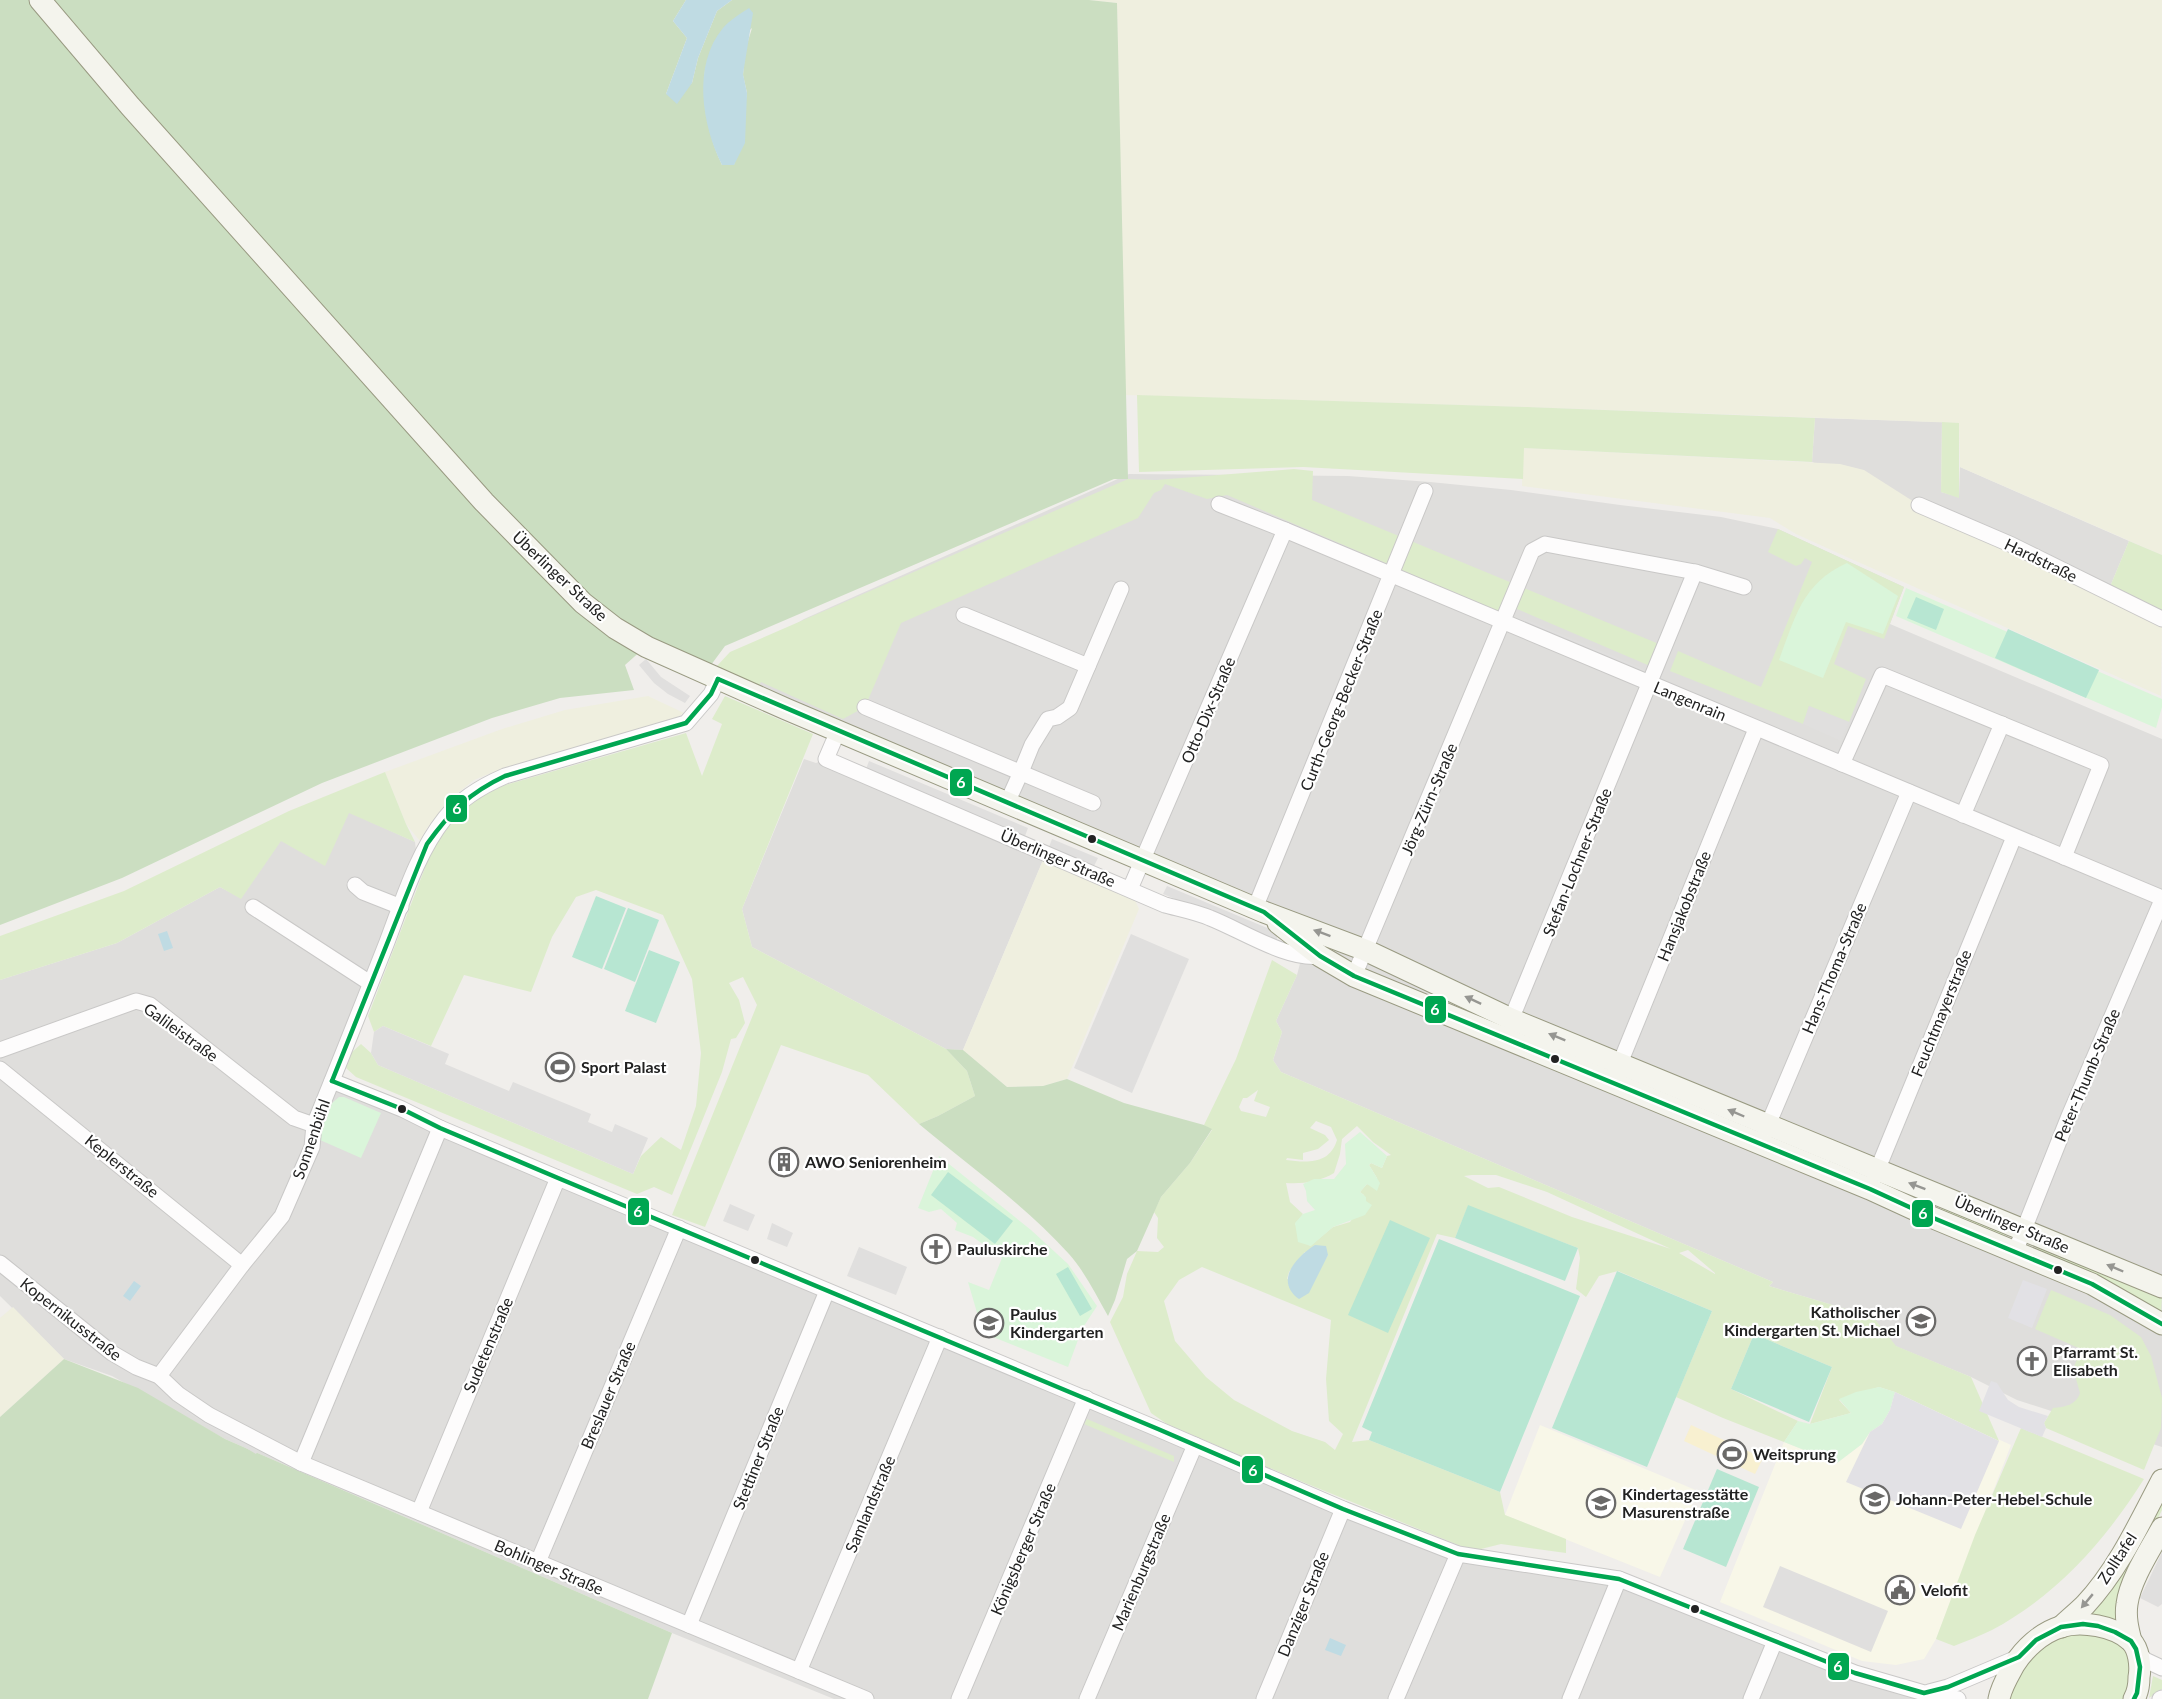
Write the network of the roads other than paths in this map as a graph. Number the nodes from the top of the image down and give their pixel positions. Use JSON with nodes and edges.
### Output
{"nodes":[{"id":1,"x":40,"y":0,"type":"edge"},
{"id":2,"x":1425,"y":491,"type":"dead end"},
{"id":3,"x":1219,"y":504,"type":"dead end"},
{"id":4,"x":1919,"y":505,"type":"dead end"},
{"id":5,"x":1285,"y":530,"type":"junction"},
{"id":6,"x":1695,"y":572,"type":"junction"},
{"id":7,"x":1392,"y":575,"type":"junction"},
{"id":8,"x":1744,"y":587,"type":"dead end"},
{"id":9,"x":1121,"y":589,"type":"dead end"},
{"id":10,"x":964,"y":615,"type":"dead end"},
{"id":11,"x":2162,"y":619,"type":"edge"},
{"id":12,"x":1504,"y":621,"type":"junction"},
{"id":13,"x":1088,"y":666,"type":"junction"},
{"id":14,"x":718,"y":680,"type":"junction"},
{"id":15,"x":1650,"y":684,"type":"junction"},
{"id":16,"x":865,"y":707,"type":"dead end"},
{"id":17,"x":2002,"y":724,"type":"junction"},
{"id":18,"x":1756,"y":729,"type":"junction"},
{"id":19,"x":838,"y":731,"type":"junction"},
{"id":20,"x":1842,"y":764,"type":"junction"},
{"id":21,"x":1022,"y":772,"type":"junction"},
{"id":22,"x":1909,"y":792,"type":"junction"},
{"id":23,"x":1007,"y":803,"type":"junction"},
{"id":24,"x":1093,"y":803,"type":"dead end"},
{"id":25,"x":1963,"y":815,"type":"junction"},
{"id":26,"x":2014,"y":837,"type":"junction"},
{"id":27,"x":2064,"y":857,"type":"junction"},
{"id":28,"x":1143,"y":861,"type":"junction"},
{"id":29,"x":355,"y":885,"type":"dead end"},
{"id":30,"x":1130,"y":889,"type":"junction"},
{"id":31,"x":2162,"y":899,"type":"edge"},
{"id":32,"x":400,"y":906,"type":"junction"},
{"id":33,"x":253,"y":907,"type":"dead end"},
{"id":34,"x":1259,"y":910,"type":"junction"},
{"id":35,"x":1365,"y":950,"type":"junction"},
{"id":36,"x":1320,"y":956,"type":"junction"},
{"id":37,"x":1354,"y":976,"type":"junction"},
{"id":38,"x":370,"y":983,"type":"junction"},
{"id":39,"x":1508,"y":1029,"type":"junction"},
{"id":40,"x":0,"y":1050,"type":"edge"},
{"id":41,"x":0,"y":1069,"type":"edge"},
{"id":42,"x":1616,"y":1073,"type":"junction"},
{"id":43,"x":332,"y":1081,"type":"junction"},
{"id":44,"x":314,"y":1125,"type":"junction"},
{"id":45,"x":440,"y":1128,"type":"junction"},
{"id":46,"x":1763,"y":1135,"type":"junction"},
{"id":47,"x":558,"y":1178,"type":"junction"},
{"id":48,"x":1874,"y":1180,"type":"junction"},
{"id":49,"x":679,"y":1228,"type":"junction"},
{"id":50,"x":2023,"y":1230,"type":"junction"},
{"id":51,"x":2015,"y":1252,"type":"junction"},
{"id":52,"x":0,"y":1263,"type":"edge"},
{"id":53,"x":242,"y":1265,"type":"junction"},
{"id":54,"x":2162,"y":1287,"type":"edge"},
{"id":55,"x":827,"y":1291,"type":"junction"},
{"id":56,"x":2162,"y":1324,"type":"edge"},
{"id":57,"x":940,"y":1337,"type":"junction"},
{"id":58,"x":159,"y":1376,"type":"junction"},
{"id":59,"x":1086,"y":1398,"type":"junction"},
{"id":60,"x":235,"y":1429,"type":"joint"},
{"id":61,"x":1195,"y":1445,"type":"junction"},
{"id":62,"x":301,"y":1463,"type":"junction"},
{"id":63,"x":2162,"y":1480,"type":"edge"},
{"id":64,"x":1342,"y":1509,"type":"junction"},
{"id":65,"x":418,"y":1512,"type":"junction"},
{"id":66,"x":2162,"y":1528,"type":"edge"},
{"id":67,"x":1458,"y":1554,"type":"junction"},
{"id":68,"x":538,"y":1562,"type":"junction"},
{"id":69,"x":1619,"y":1579,"type":"junction"},
{"id":70,"x":689,"y":1625,"type":"junction"},
{"id":71,"x":2061,"y":1627,"type":"junction"},
{"id":72,"x":1775,"y":1641,"type":"junction"},
{"id":73,"x":2134,"y":1645,"type":"junction"},
{"id":74,"x":2019,"y":1657,"type":"junction"},
{"id":75,"x":2162,"y":1668,"type":"edge"},
{"id":76,"x":800,"y":1671,"type":"junction"},
{"id":77,"x":1923,"y":1693,"type":"junction"},
{"id":78,"x":866,"y":1699,"type":"edge"},
{"id":79,"x":959,"y":1699,"type":"edge"},
{"id":80,"x":1087,"y":1699,"type":"edge"},
{"id":81,"x":1264,"y":1699,"type":"edge"},
{"id":82,"x":1396,"y":1699,"type":"edge"},
{"id":83,"x":1570,"y":1699,"type":"edge"},
{"id":84,"x":1751,"y":1699,"type":"edge"},
{"id":85,"x":1958,"y":1699,"type":"edge"},
{"id":86,"x":2000,"y":1699,"type":"edge"},
{"id":87,"x":2134,"y":1699,"type":"edge"}],
"edges":[{"from":1,"to":14,"type":"street","name":"Überlinger Straße"},
{"from":2,"to":7,"type":"street","name":"Curth-Georg-Becker-Straße"},
{"from":3,"to":5,"type":"street","name":"Langenrain"},
{"from":4,"to":11,"type":"street","name":"Hardstraße"},
{"from":5,"to":7,"type":"street","name":"Langenrain"},
{"from":5,"to":28,"type":"street","name":"Otto-Dix-Straße"},
{"from":6,"to":8,"type":"street","name":"Jörg-Zürn-Straße"},
{"from":6,"to":12,"type":"street","name":"Jörg-Zürn-Straße"},
{"from":6,"to":15,"type":"street","name":"Stefan-Lochner-Straße"},
{"from":7,"to":12,"type":"street","name":"Langenrain"},
{"from":7,"to":34,"type":"street","name":"Curth-Georg-Becker-Straße"},
{"from":9,"to":13,"type":"street"},
{"from":10,"to":13,"type":"street"},
{"from":12,"to":15,"type":"street","name":"Langenrain"},
{"from":12,"to":35,"type":"street","name":"Jörg-Zürn-Straße"},
{"from":13,"to":21,"type":"street"},
{"from":14,"to":19,"type":"street","name":"Überlinger Straße"},
{"from":14,"to":32,"type":"street","name":"Sonnenbühl"},
{"from":15,"to":18,"type":"street","name":"Langenrain"},
{"from":15,"to":39,"type":"street","name":"Stefan-Lochner-Straße"},
{"from":16,"to":21,"type":"street"},
{"from":17,"to":20,"type":"street"},
{"from":17,"to":25,"type":"street"},
{"from":17,"to":27,"type":"street"},
{"from":18,"to":20,"type":"street","name":"Langenrain"},
{"from":18,"to":42,"type":"street","name":"Hansjakobstraße"},
{"from":19,"to":23,"type":"street","name":"Überlinger Straße"},
{"from":19,"to":30,"type":"street","name":"Überlinger Straße"},
{"from":20,"to":22,"type":"street","name":"Langenrain"},
{"from":21,"to":23,"type":"street"},
{"from":21,"to":24,"type":"street"},
{"from":22,"to":25,"type":"street","name":"Langenrain"},
{"from":22,"to":46,"type":"street","name":"Hans-Thoma-Straße"},
{"from":23,"to":28,"type":"street","name":"Überlinger Straße"},
{"from":25,"to":26,"type":"street","name":"Langenrain"},
{"from":26,"to":27,"type":"street","name":"Langenrain"},
{"from":26,"to":48,"type":"street","name":"Feuchtmayerstraße"},
{"from":27,"to":31,"type":"street","name":"Langenrain"},
{"from":28,"to":30,"type":"street","name":"Otto-Dix-Straße"},
{"from":28,"to":34,"type":"street","name":"Überlinger Straße"},
{"from":29,"to":32,"type":"street"},
{"from":30,"to":36,"type":"street","name":"Überlinger Straße"},
{"from":31,"to":50,"type":"street","name":"Peter-Thumb-Straße"},
{"from":32,"to":38,"type":"street","name":"Sonnenbühl"},
{"from":33,"to":38,"type":"street"},
{"from":35,"to":34,"type":"street","name":"Überlinger Straße","one_way":true},
{"from":34,"to":36,"type":"street","name":"Überlinger Straße"},
{"from":35,"to":37,"type":"street","name":"Jörg-Zürn-Straße"},
{"from":39,"to":35,"type":"street","name":"Überlinger Straße","one_way":true},
{"from":36,"to":37,"type":"street","name":"Überlinger Straße"},
{"from":37,"to":39,"type":"street","name":"Überlinger Straße"},
{"from":38,"to":43,"type":"street","name":"Sonnenbühl"},
{"from":39,"to":42,"type":"street","name":"Überlinger Straße"},
{"from":40,"to":44,"type":"street","name":"Galileistraße"},
{"from":41,"to":53,"type":"street","name":"Keplerstraße"},
{"from":42,"to":46,"type":"street","name":"Überlinger Straße"},
{"from":43,"to":44,"type":"street","name":"Sonnenbühl"},
{"from":43,"to":45,"type":"street"},
{"from":44,"to":53,"type":"street","name":"Sonnenbühl"},
{"from":45,"to":47,"type":"street"},
{"from":45,"to":62,"type":"street"},
{"from":46,"to":48,"type":"street","name":"Überlinger Straße"},
{"from":47,"to":49,"type":"street"},
{"from":47,"to":65,"type":"street","name":"Sudetenstraße"},
{"from":50,"to":48,"type":"street","name":"Überlinger Straße","one_way":true},
{"from":48,"to":51,"type":"street","name":"Überlinger Straße"},
{"from":49,"to":55,"type":"street"},
{"from":49,"to":68,"type":"street","name":"Breslauer Straße"},
{"from":50,"to":51,"type":"street","name":"Peter-Thumb-Straße"},
{"from":54,"to":50,"type":"street","name":"Überlinger Straße","one_way":true},
{"from":51,"to":56,"type":"street","name":"Überlinger Straße"},
{"from":52,"to":58,"type":"street","name":"Kopernikusstraße"},
{"from":53,"to":58,"type":"street","name":"Sonnenbühl"},
{"from":55,"to":57,"type":"street"},
{"from":55,"to":70,"type":"street","name":"Stettiner Straße"},
{"from":57,"to":59,"type":"street"},
{"from":57,"to":76,"type":"street","name":"Samlandstraße"},
{"from":58,"to":60,"type":"street","name":"Kopernikusstraße"},
{"from":59,"to":61,"type":"street"},
{"from":59,"to":79,"type":"street","name":"Königsberger Straße"},
{"from":60,"to":62,"type":"street","name":"Bohlinger Straße"},
{"from":61,"to":64,"type":"street"},
{"from":61,"to":80,"type":"street","name":"Marienburgstraße"},
{"from":62,"to":65,"type":"street","name":"Bohlinger Straße"},
{"from":63,"to":71,"type":"street","name":"Zolltafel","one_way":true},
{"from":64,"to":67,"type":"street"},
{"from":64,"to":81,"type":"street","name":"Danziger Straße"},
{"from":65,"to":68,"type":"street","name":"Bohlinger Straße"},
{"from":66,"to":73,"type":"street","name":"Zolltafel"},
{"from":67,"to":69,"type":"street"},
{"from":67,"to":82,"type":"street"},
{"from":68,"to":70,"type":"street","name":"Bohlinger Straße"},
{"from":69,"to":72,"type":"street"},
{"from":69,"to":83,"type":"street"},
{"from":70,"to":76,"type":"street","name":"Bohlinger Straße"},
{"from":71,"to":73,"type":"street"},
{"from":71,"to":74,"type":"street"},
{"from":72,"to":77,"type":"street"},
{"from":72,"to":84,"type":"street"},
{"from":73,"to":75,"type":"street"},
{"from":73,"to":87,"type":"street","name":"Zolltafel"},
{"from":74,"to":77,"type":"street"},
{"from":74,"to":86,"type":"street"},
{"from":76,"to":78,"type":"street","name":"Bohlinger Straße"},
{"from":77,"to":85,"type":"street"}]}
